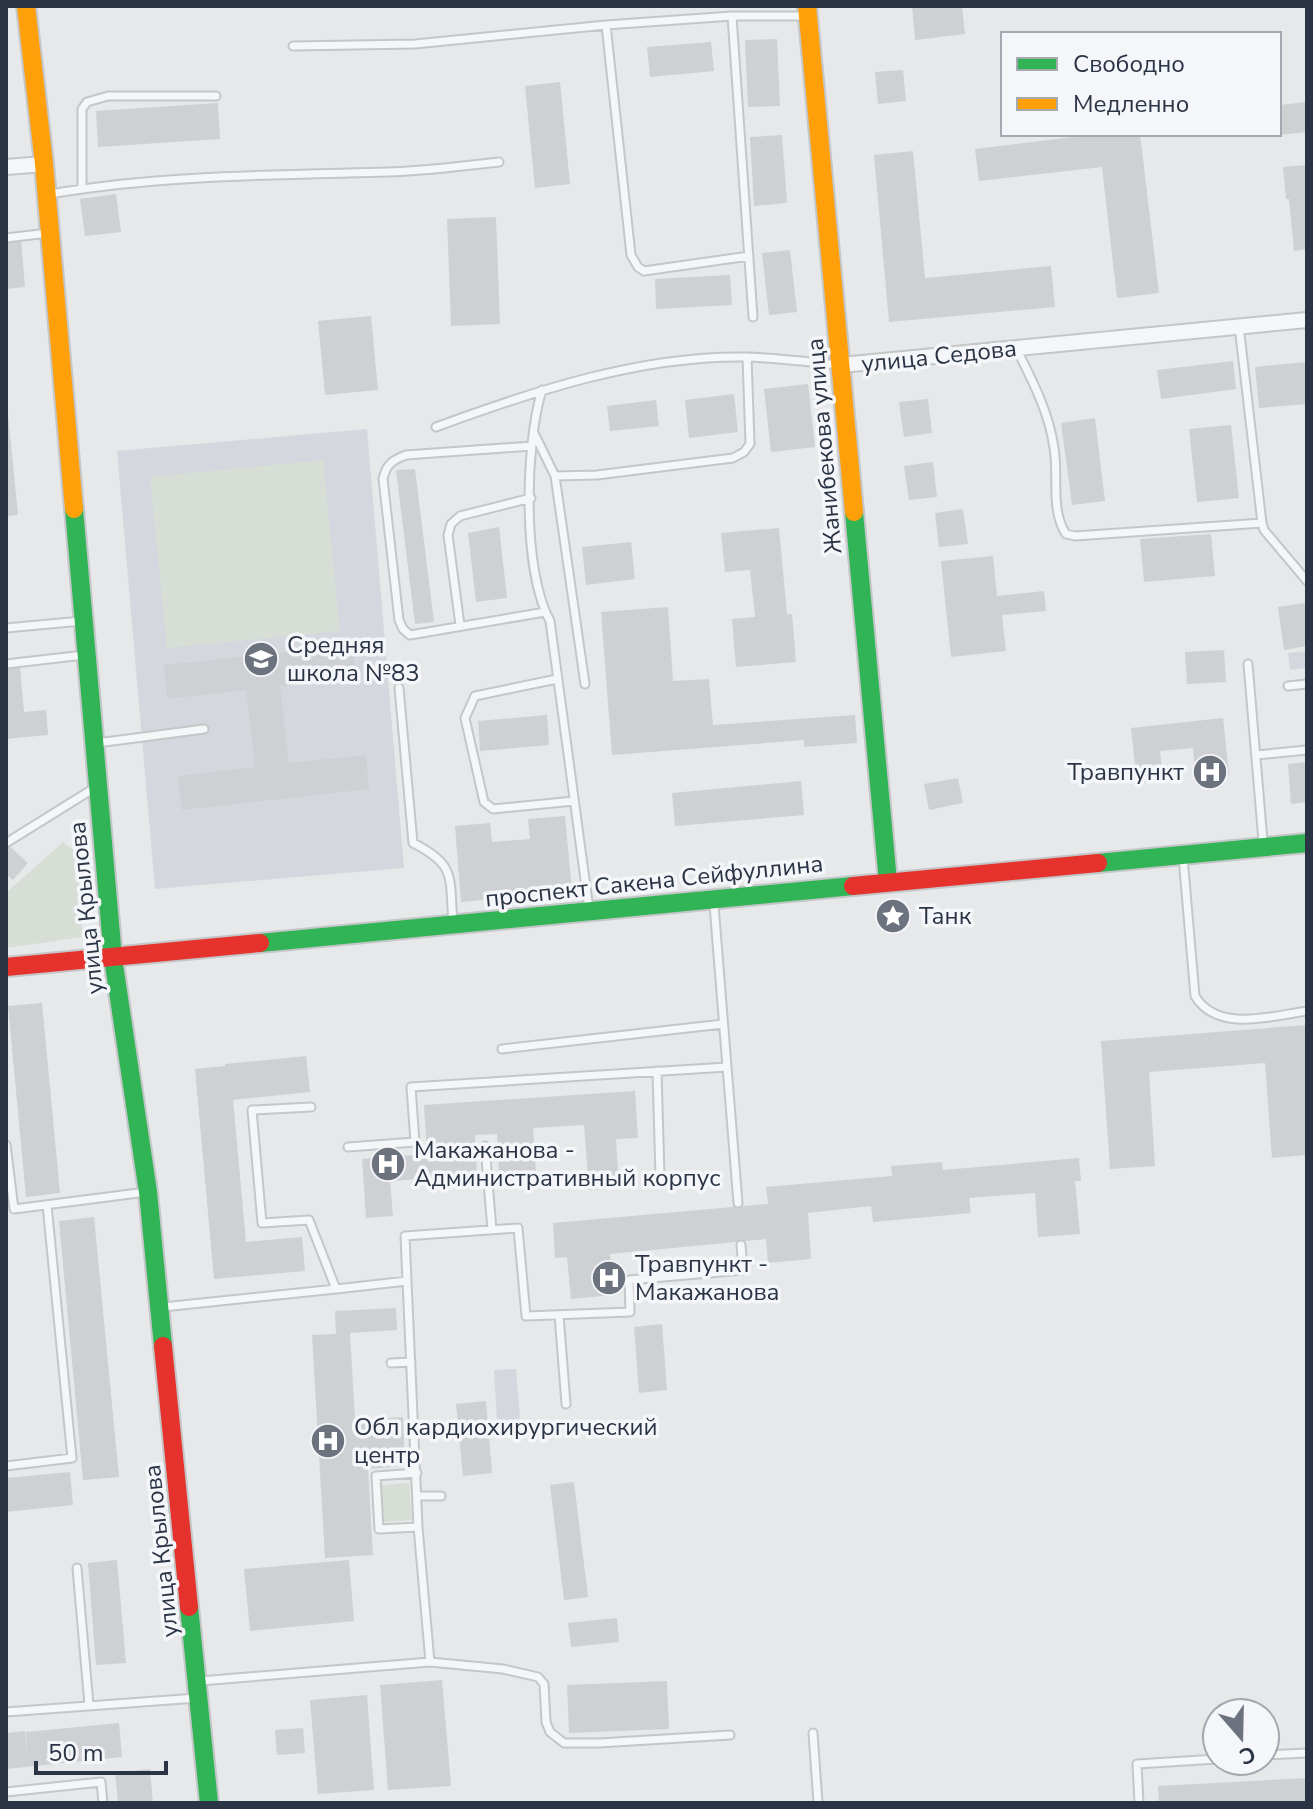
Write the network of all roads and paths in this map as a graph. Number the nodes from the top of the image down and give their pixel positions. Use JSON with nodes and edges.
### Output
{"nodes":[{"id":1,"x":26,"y":6,"type":"edge"},
{"id":2,"x":807,"y":11,"type":"edge"},
{"id":3,"x":732,"y":16,"type":"junction"},
{"id":4,"x":606,"y":25,"type":"junction"},
{"id":5,"x":293,"y":46,"type":"dead end"},
{"id":6,"x":216,"y":96,"type":"dead end"},
{"id":7,"x":499,"y":162,"type":"dead end"},
{"id":8,"x":44,"y":164,"type":"junction"},
{"id":9,"x":6,"y":167,"type":"edge"},
{"id":10,"x":82,"y":188,"type":"junction"},
{"id":11,"x":46,"y":194,"type":"junction"},
{"id":12,"x":50,"y":233,"type":"junction"},
{"id":13,"x":6,"y":238,"type":"edge"},
{"id":14,"x":749,"y":256,"type":"junction"},
{"id":15,"x":753,"y":317,"type":"dead end"},
{"id":16,"x":1307,"y":320,"type":"edge"},
{"id":17,"x":1239,"y":326,"type":"junction"},
{"id":18,"x":1016,"y":348,"type":"junction"},
{"id":19,"x":747,"y":357,"type":"junction"},
{"id":20,"x":841,"y":365,"type":"junction"},
{"id":21,"x":542,"y":390,"type":"junction"},
{"id":22,"x":436,"y":427,"type":"dead end"},
{"id":23,"x":533,"y":431,"type":"junction"},
{"id":24,"x":532,"y":446,"type":"junction"},
{"id":25,"x":555,"y":476,"type":"junction"},
{"id":26,"x":531,"y":498,"type":"junction"},
{"id":27,"x":1262,"y":523,"type":"junction"},
{"id":28,"x":1307,"y":581,"type":"edge"},
{"id":29,"x":545,"y":612,"type":"junction"},
{"id":30,"x":84,"y":621,"type":"junction"},
{"id":31,"x":460,"y":625,"type":"junction"},
{"id":32,"x":6,"y":628,"type":"edge"},
{"id":33,"x":86,"y":655,"type":"junction"},
{"id":34,"x":6,"y":664,"type":"edge"},
{"id":35,"x":1248,"y":664,"type":"dead end"},
{"id":36,"x":557,"y":679,"type":"junction"},
{"id":37,"x":585,"y":684,"type":"dead end"},
{"id":38,"x":1307,"y":684,"type":"edge"},
{"id":39,"x":1288,"y":686,"type":"dead end"},
{"id":40,"x":399,"y":688,"type":"dead end"},
{"id":41,"x":204,"y":729,"type":"dead end"},
{"id":42,"x":94,"y":744,"type":"junction"},
{"id":43,"x":1307,"y":750,"type":"edge"},
{"id":44,"x":1256,"y":755,"type":"junction"},
{"id":45,"x":98,"y":786,"type":"junction"},
{"id":46,"x":574,"y":801,"type":"junction"},
{"id":47,"x":6,"y":843,"type":"edge"},
{"id":48,"x":1307,"y":843,"type":"edge"},
{"id":49,"x":1264,"y":847,"type":"junction"},
{"id":50,"x":1183,"y":855,"type":"junction"},
{"id":51,"x":888,"y":882,"type":"junction"},
{"id":52,"x":714,"y":899,"type":"junction"},
{"id":53,"x":589,"y":911,"type":"junction"},
{"id":54,"x":453,"y":924,"type":"junction"},
{"id":55,"x":113,"y":958,"type":"junction"},
{"id":56,"x":6,"y":967,"type":"edge"},
{"id":57,"x":1307,"y":1011,"type":"edge"},
{"id":58,"x":723,"y":1024,"type":"junction"},
{"id":59,"x":502,"y":1049,"type":"dead end"},
{"id":60,"x":727,"y":1067,"type":"junction"},
{"id":61,"x":657,"y":1071,"type":"junction"},
{"id":62,"x":311,"y":1107,"type":"dead end"},
{"id":63,"x":6,"y":1145,"type":"edge"},
{"id":64,"x":485,"y":1146,"type":"dead end"},
{"id":65,"x":348,"y":1147,"type":"dead end"},
{"id":66,"x":660,"y":1176,"type":"dead end"},
{"id":67,"x":148,"y":1192,"type":"junction"},
{"id":68,"x":738,"y":1203,"type":"dead end"},
{"id":69,"x":47,"y":1205,"type":"junction"},
{"id":70,"x":492,"y":1230,"type":"junction"},
{"id":71,"x":741,"y":1245,"type":"dead end"},
{"id":72,"x":407,"y":1281,"type":"junction"},
{"id":73,"x":336,"y":1289,"type":"junction"},
{"id":74,"x":160,"y":1307,"type":"junction"},
{"id":75,"x":559,"y":1315,"type":"junction"},
{"id":76,"x":411,"y":1362,"type":"junction"},
{"id":77,"x":391,"y":1363,"type":"dead end"},
{"id":78,"x":566,"y":1404,"type":"dead end"},
{"id":79,"x":6,"y":1465,"type":"edge"},
{"id":80,"x":417,"y":1473,"type":"junction"},
{"id":81,"x":417,"y":1496,"type":"junction"},
{"id":82,"x":441,"y":1496,"type":"dead end"},
{"id":83,"x":418,"y":1527,"type":"junction"},
{"id":84,"x":77,"y":1568,"type":"dead end"},
{"id":85,"x":430,"y":1662,"type":"junction"},
{"id":86,"x":198,"y":1690,"type":"junction"},
{"id":87,"x":89,"y":1705,"type":"junction"},
{"id":88,"x":6,"y":1712,"type":"edge"},
{"id":89,"x":813,"y":1733,"type":"dead end"},
{"id":90,"x":730,"y":1735,"type":"dead end"},
{"id":91,"x":1307,"y":1753,"type":"edge"},
{"id":92,"x":1281,"y":1754,"type":"edge"},
{"id":93,"x":1201,"y":1760,"type":"edge"},
{"id":94,"x":6,"y":1792,"type":"edge"},
{"id":95,"x":103,"y":1803,"type":"edge"},
{"id":96,"x":209,"y":1803,"type":"edge"},
{"id":97,"x":818,"y":1803,"type":"edge"},
{"id":98,"x":1139,"y":1803,"type":"edge"}],
"edges":[{"from":1,"to":8,"type":"street","name":"улица Крылова"},
{"from":2,"to":3,"type":"lane"},
{"from":2,"to":20,"type":"street","name":"Жанибекова улица"},
{"from":3,"to":4,"type":"lane"},
{"from":3,"to":14,"type":"lane"},
{"from":4,"to":5,"type":"lane"},
{"from":4,"to":14,"type":"lane"},
{"from":6,"to":10,"type":"lane"},
{"from":7,"to":10,"type":"lane"},
{"from":8,"to":9,"type":"street"},
{"from":8,"to":11,"type":"street","name":"улица Крылова"},
{"from":10,"to":11,"type":"lane"},
{"from":11,"to":12,"type":"street","name":"улица Крылова"},
{"from":12,"to":13,"type":"lane"},
{"from":12,"to":30,"type":"street","name":"улица Крылова"},
{"from":14,"to":15,"type":"lane"},
{"from":16,"to":17,"type":"street","name":"улица Седова"},
{"from":17,"to":18,"type":"street","name":"улица Седова"},
{"from":17,"to":27,"type":"lane"},
{"from":18,"to":20,"type":"street","name":"улица Седова"},
{"from":18,"to":27,"type":"lane"},
{"from":19,"to":20,"type":"lane","name":"улица Седова"},
{"from":19,"to":21,"type":"lane","name":"улица Седова"},
{"from":19,"to":25,"type":"lane"},
{"from":20,"to":51,"type":"street","name":"Жанибекова улица"},
{"from":21,"to":22,"type":"lane","name":"улица Седова"},
{"from":21,"to":23,"type":"lane"},
{"from":23,"to":24,"type":"lane"},
{"from":23,"to":25,"type":"lane"},
{"from":24,"to":26,"type":"lane"},
{"from":24,"to":31,"type":"lane"},
{"from":25,"to":37,"type":"lane"},
{"from":26,"to":29,"type":"lane"},
{"from":26,"to":31,"type":"lane"},
{"from":27,"to":28,"type":"lane"},
{"from":29,"to":31,"type":"lane"},
{"from":29,"to":36,"type":"lane"},
{"from":30,"to":32,"type":"lane"},
{"from":30,"to":33,"type":"street","name":"улица Крылова"},
{"from":33,"to":34,"type":"lane"},
{"from":33,"to":42,"type":"street","name":"улица Крылова"},
{"from":35,"to":44,"type":"lane"},
{"from":36,"to":46,"type":"lane"},
{"from":36,"to":46,"type":"lane"},
{"from":38,"to":39,"type":"lane"},
{"from":40,"to":54,"type":"lane"},
{"from":41,"to":42,"type":"lane"},
{"from":42,"to":45,"type":"street","name":"улица Крылова"},
{"from":43,"to":44,"type":"lane"},
{"from":44,"to":49,"type":"lane"},
{"from":45,"to":47,"type":"lane"},
{"from":45,"to":55,"type":"street","name":"улица Крылова"},
{"from":46,"to":53,"type":"lane"},
{"from":48,"to":49,"type":"street","name":"проспект Сакена Сейфуллина"},
{"from":49,"to":50,"type":"street","name":"проспект Сакена Сейфуллина"},
{"from":50,"to":51,"type":"street","name":"проспект Сакена Сейфуллина"},
{"from":50,"to":57,"type":"lane"},
{"from":51,"to":52,"type":"street","name":"проспект Сакена Сейфуллина"},
{"from":52,"to":53,"type":"street","name":"проспект Сакена Сейфуллина"},
{"from":52,"to":58,"type":"lane"},
{"from":53,"to":54,"type":"street","name":"проспект Сакена Сейфуллина"},
{"from":54,"to":55,"type":"street","name":"проспект Сакена Сейфуллина"},
{"from":55,"to":56,"type":"street","name":"проспект Сакена Сейфуллина"},
{"from":55,"to":67,"type":"street","name":"улица Крылова"},
{"from":58,"to":59,"type":"lane"},
{"from":58,"to":60,"type":"lane"},
{"from":60,"to":61,"type":"lane"},
{"from":60,"to":68,"type":"lane"},
{"from":61,"to":65,"type":"lane"},
{"from":61,"to":66,"type":"lane"},
{"from":62,"to":73,"type":"lane"},
{"from":63,"to":69,"type":"lane"},
{"from":64,"to":70,"type":"lane"},
{"from":67,"to":69,"type":"lane"},
{"from":67,"to":74,"type":"street","name":"улица Крылова"},
{"from":69,"to":79,"type":"lane"},
{"from":70,"to":72,"type":"lane"},
{"from":70,"to":75,"type":"lane"},
{"from":71,"to":75,"type":"lane"},
{"from":72,"to":73,"type":"lane"},
{"from":72,"to":76,"type":"lane"},
{"from":73,"to":74,"type":"lane"},
{"from":74,"to":86,"type":"street","name":"улица Крылова"},
{"from":75,"to":78,"type":"lane"},
{"from":76,"to":77,"type":"lane"},
{"from":76,"to":80,"type":"lane"},
{"from":80,"to":81,"type":"lane"},
{"from":80,"to":83,"type":"lane"},
{"from":81,"to":82,"type":"lane"},
{"from":81,"to":83,"type":"lane"},
{"from":83,"to":85,"type":"lane"},
{"from":84,"to":87,"type":"lane"},
{"from":85,"to":86,"type":"lane"},
{"from":85,"to":90,"type":"lane"},
{"from":86,"to":87,"type":"lane"},
{"from":86,"to":96,"type":"street","name":"улица Крылова"},
{"from":87,"to":88,"type":"lane"},
{"from":89,"to":97,"type":"lane"},
{"from":91,"to":92,"type":"lane"},
{"from":93,"to":98,"type":"lane"},
{"from":94,"to":95,"type":"lane"}]}
